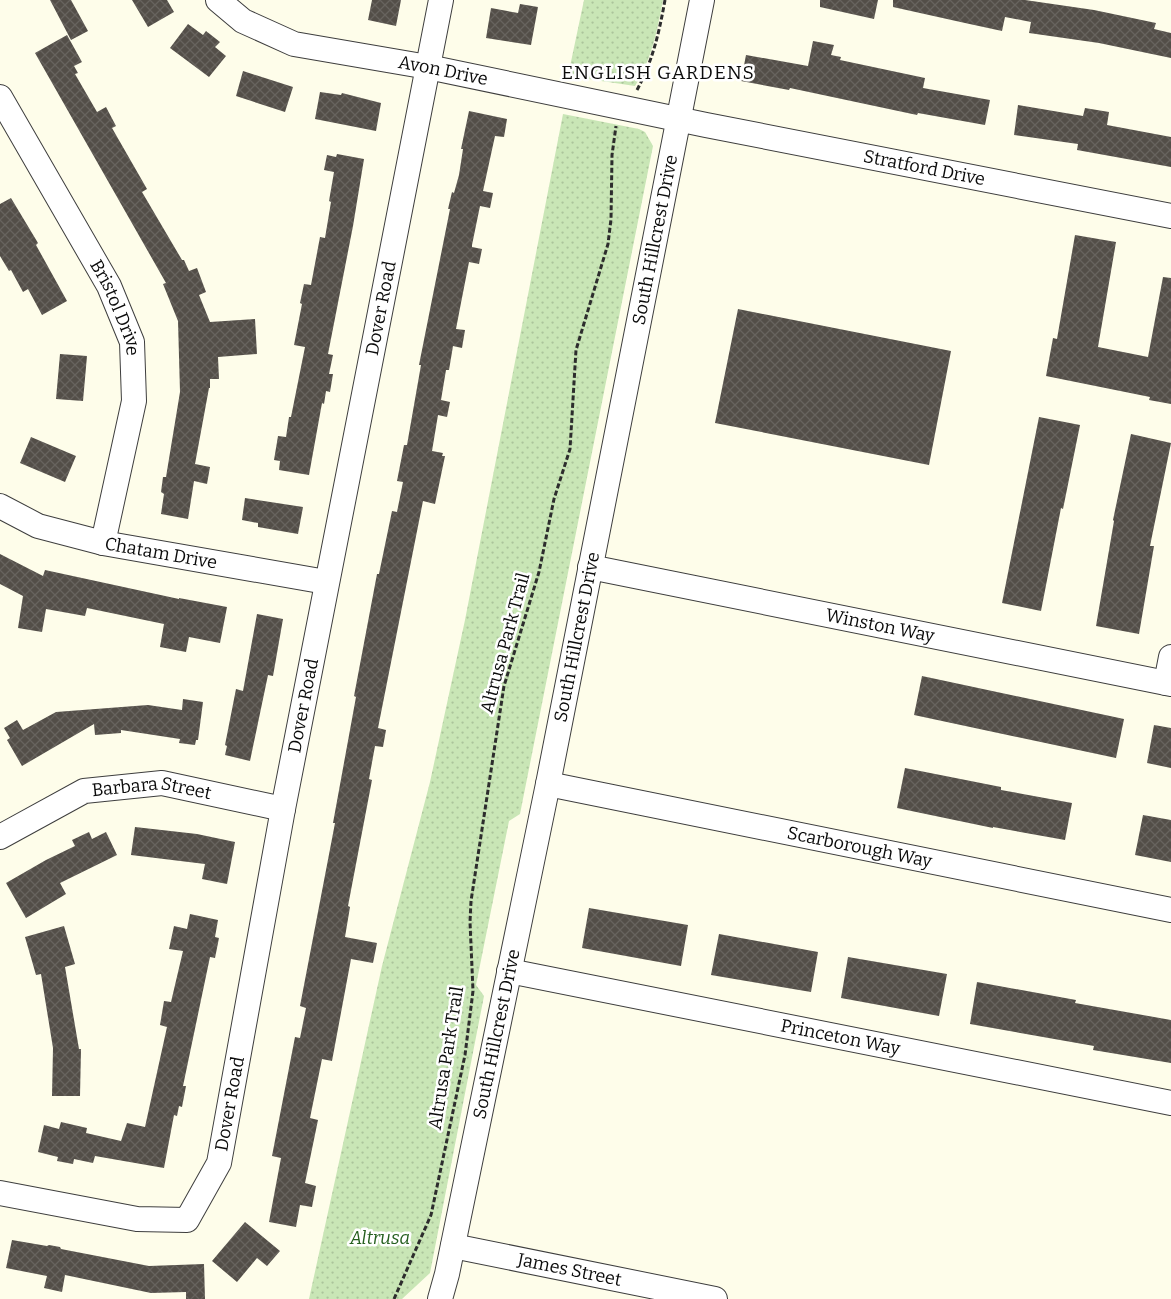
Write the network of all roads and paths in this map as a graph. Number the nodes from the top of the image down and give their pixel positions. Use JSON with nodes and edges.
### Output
{"nodes":[{"id":1,"x":218,"y":0,"type":"edge"},
{"id":2,"x":441,"y":0,"type":"edge"},
{"id":3,"x":665,"y":0,"type":"edge"},
{"id":4,"x":702,"y":0,"type":"edge"},
{"id":5,"x":428,"y":67,"type":"junction"},
{"id":6,"x":0,"y":97,"type":"edge"},
{"id":7,"x":626,"y":108,"type":"junction"},
{"id":8,"x":678,"y":119,"type":"junction"},
{"id":9,"x":1171,"y":216,"type":"edge"},
{"id":10,"x":0,"y":506,"type":"edge"},
{"id":11,"x":103,"y":543,"type":"junction"},
{"id":12,"x":590,"y":567,"type":"junction"},
{"id":13,"x":326,"y":582,"type":"junction"},
{"id":14,"x":1171,"y":657,"type":"edge"},
{"id":15,"x":1168,"y":684,"type":"edge"},
{"id":16,"x":548,"y":784,"type":"junction"},
{"id":17,"x":283,"y":809,"type":"junction"},
{"id":18,"x":0,"y":837,"type":"edge"},
{"id":19,"x":1171,"y":910,"type":"edge"},
{"id":20,"x":509,"y":971,"type":"junction"},
{"id":21,"x":1171,"y":1104,"type":"edge"},
{"id":22,"x":0,"y":1193,"type":"edge"},
{"id":23,"x":452,"y":1246,"type":"junction"},
{"id":24,"x":447,"y":1274,"type":"junction"},
{"id":25,"x":394,"y":1299,"type":"edge"},
{"id":26,"x":440,"y":1299,"type":"edge"},
{"id":27,"x":444,"y":1299,"type":"edge"},
{"id":28,"x":715,"y":1299,"type":"edge"}],
"edges":[{"from":1,"to":5,"type":"street","name":"Avon Drive"},
{"from":2,"to":5,"type":"street","name":"Dover Road"},
{"from":3,"to":7,"type":"path","name":"Altrusa Park Trail"},
{"from":4,"to":8,"type":"street","name":"South Hillcrest Drive"},
{"from":5,"to":7,"type":"street","name":"Avon Drive"},
{"from":5,"to":13,"type":"street","name":"Dover Road"},
{"from":6,"to":11,"type":"street","name":"Bristol Drive"},
{"from":7,"to":8,"type":"street","name":"Avon Drive"},
{"from":7,"to":25,"type":"path","name":"Altrusa Park Trail"},
{"from":8,"to":9,"type":"street","name":"Stratford Drive"},
{"from":8,"to":12,"type":"street","name":"South Hillcrest Drive"},
{"from":10,"to":11,"type":"street","name":"Chatam Drive"},
{"from":11,"to":13,"type":"street","name":"Chatam Drive"},
{"from":12,"to":15,"type":"street","name":"Winston Way"},
{"from":12,"to":16,"type":"street","name":"South Hillcrest Drive"},
{"from":13,"to":17,"type":"street","name":"Dover Road"},
{"from":14,"to":15,"type":"street"},
{"from":16,"to":19,"type":"street","name":"Scarborough Way"},
{"from":16,"to":20,"type":"street","name":"South Hillcrest Drive"},
{"from":17,"to":18,"type":"street","name":"Barbara Street"},
{"from":17,"to":22,"type":"street","name":"Dover Road"},
{"from":20,"to":21,"type":"street","name":"Princeton Way"},
{"from":20,"to":23,"type":"street","name":"South Hillcrest Drive"},
{"from":23,"to":24,"type":"street","name":"South Hillcrest Drive"},
{"from":23,"to":28,"type":"street","name":"James Street"},
{"from":24,"to":26,"type":"street","name":"South Hillcrest Drive"},
{"from":24,"to":27,"type":"street","name":"South Hillcrest Drive"}]}
